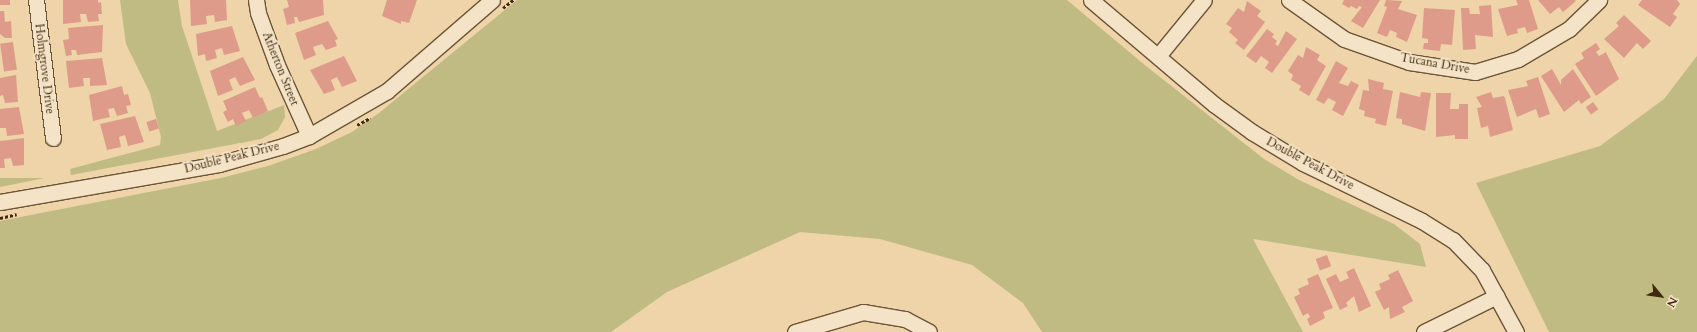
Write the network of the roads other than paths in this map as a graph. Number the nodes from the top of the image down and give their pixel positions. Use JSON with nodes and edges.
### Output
{"nodes":[{"id":1,"x":36,"y":0,"type":"edge"},
{"id":2,"x":256,"y":0,"type":"edge"},
{"id":3,"x":492,"y":0,"type":"edge"},
{"id":4,"x":1091,"y":0,"type":"edge"},
{"id":5,"x":1204,"y":0,"type":"edge"},
{"id":6,"x":1289,"y":0,"type":"edge"},
{"id":7,"x":1599,"y":0,"type":"edge"},
{"id":8,"x":1158,"y":56,"type":"junction"},
{"id":9,"x":309,"y":136,"type":"junction"},
{"id":10,"x":53,"y":138,"type":"dead end"},
{"id":11,"x":0,"y":202,"type":"edge"},
{"id":12,"x":1497,"y":296,"type":"junction"},
{"id":13,"x":1514,"y":327,"type":"edge"},
{"id":14,"x":796,"y":332,"type":"edge"},
{"id":15,"x":929,"y":332,"type":"edge"},
{"id":16,"x":1424,"y":332,"type":"edge"}],
"edges":[{"from":1,"to":10,"type":"street","name":"Holmgrove Drive"},
{"from":2,"to":9,"type":"street","name":"Atherton Street"},
{"from":3,"to":9,"type":"street","name":"Double Peak Drive"},
{"from":4,"to":8,"type":"street","name":"Double Peak Drive"},
{"from":5,"to":8,"type":"street"},
{"from":6,"to":7,"type":"street","name":"Tucana Drive"},
{"from":8,"to":12,"type":"street","name":"Double Peak Drive"},
{"from":9,"to":11,"type":"street","name":"Double Peak Drive"},
{"from":12,"to":13,"type":"street","name":"Double Peak Drive"},
{"from":12,"to":16,"type":"street"},
{"from":14,"to":15,"type":"street"}]}
